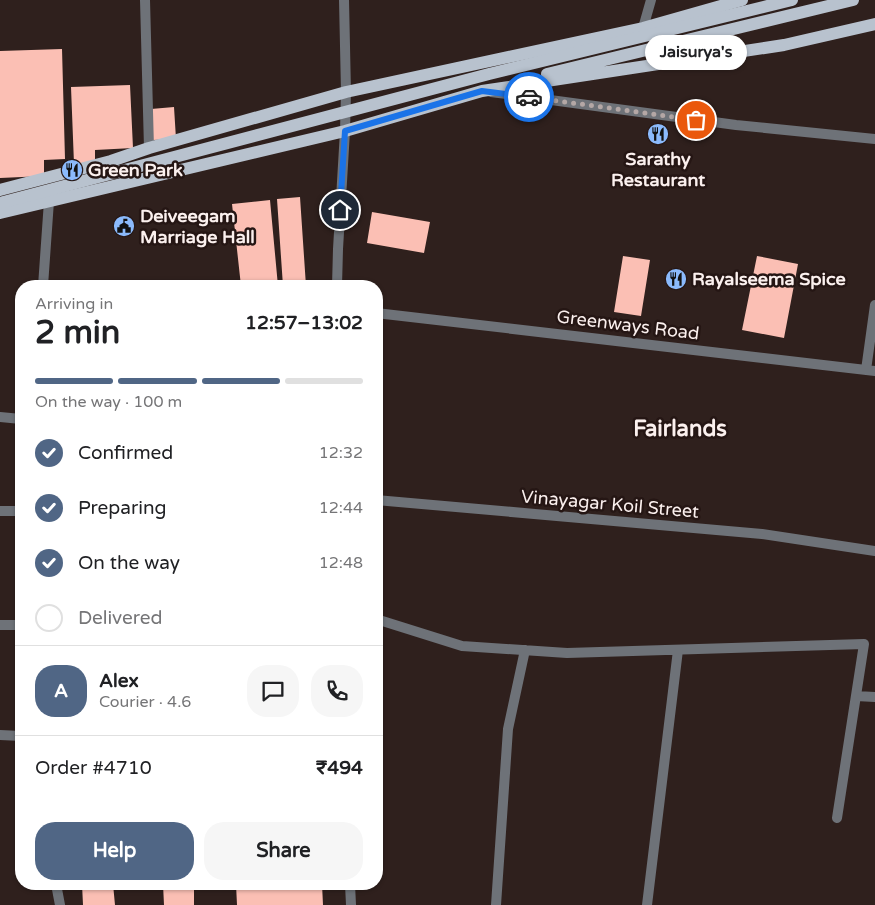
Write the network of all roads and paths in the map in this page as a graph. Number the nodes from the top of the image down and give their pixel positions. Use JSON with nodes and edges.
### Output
{"nodes":[{"id":1,"x":145,"y":0,"type":"edge"},
{"id":2,"x":344,"y":0,"type":"edge"},
{"id":3,"x":652,"y":0,"type":"edge"},
{"id":4,"x":742,"y":0,"type":"edge"},
{"id":5,"x":792,"y":0,"type":"edge"},
{"id":6,"x":853,"y":0,"type":"edge"},
{"id":7,"x":875,"y":24,"type":"edge"},
{"id":8,"x":643,"y":28,"type":"junction"},
{"id":9,"x":482,"y":91,"type":"junction"},
{"id":10,"x":346,"y":92,"type":"junction"},
{"id":11,"x":345,"y":131,"type":"junction"},
{"id":12,"x":875,"y":139,"type":"edge"},
{"id":13,"x":149,"y":148,"type":"junction"},
{"id":14,"x":0,"y":190,"type":"edge"},
{"id":15,"x":49,"y":201,"type":"junction"},
{"id":16,"x":0,"y":203,"type":"edge"},
{"id":17,"x":0,"y":213,"type":"edge"},
{"id":18,"x":42,"y":280,"type":"edge"},
{"id":19,"x":338,"y":280,"type":"edge"},
{"id":20,"x":875,"y":305,"type":"edge"},
{"id":21,"x":383,"y":313,"type":"edge"},
{"id":22,"x":870,"y":370,"type":"edge"},
{"id":23,"x":0,"y":417,"type":"edge"},
{"id":24,"x":15,"y":418,"type":"edge"},
{"id":25,"x":383,"y":501,"type":"edge"},
{"id":26,"x":0,"y":511,"type":"edge"},
{"id":27,"x":15,"y":511,"type":"edge"},
{"id":28,"x":875,"y":551,"type":"edge"},
{"id":29,"x":383,"y":621,"type":"edge"},
{"id":30,"x":0,"y":625,"type":"edge"},
{"id":31,"x":15,"y":625,"type":"edge"},
{"id":32,"x":525,"y":650,"type":"junction"},
{"id":33,"x":678,"y":650,"type":"junction"},
{"id":34,"x":856,"y":696,"type":"junction"},
{"id":35,"x":875,"y":697,"type":"edge"},
{"id":36,"x":0,"y":735,"type":"edge"},
{"id":37,"x":15,"y":736,"type":"edge"},
{"id":38,"x":837,"y":818,"type":"dead end"},
{"id":39,"x":57,"y":890,"type":"edge"},
{"id":40,"x":350,"y":890,"type":"edge"},
{"id":41,"x":60,"y":905,"type":"edge"},
{"id":42,"x":351,"y":905,"type":"edge"},
{"id":43,"x":496,"y":905,"type":"edge"},
{"id":44,"x":646,"y":905,"type":"edge"}],
"edges":[{"from":1,"to":13,"type":"street"},
{"from":2,"to":10,"type":"street"},
{"from":3,"to":8,"type":"street"},
{"from":4,"to":8,"type":"main road"},
{"from":5,"to":16,"type":"main road","bridge":true},
{"from":6,"to":9,"type":"main road"},
{"from":7,"to":9,"type":"main road"},
{"from":8,"to":10,"type":"main road"},
{"from":9,"to":11,"type":"main road"},
{"from":9,"to":12,"type":"street"},
{"from":10,"to":11,"type":"street"},
{"from":10,"to":13,"type":"main road"},
{"from":11,"to":15,"type":"main road"},
{"from":11,"to":19,"type":"street"},
{"from":13,"to":14,"type":"main road"},
{"from":15,"to":17,"type":"main road"},
{"from":15,"to":18,"type":"street"},
{"from":20,"to":22,"type":"street"},
{"from":21,"to":22,"type":"street","name":"Greenways Road"},
{"from":23,"to":24,"type":"street"},
{"from":25,"to":28,"type":"street","name":"Vinayagar Koil Street"},
{"from":26,"to":27,"type":"street"},
{"from":29,"to":32,"type":"street"},
{"from":30,"to":31,"type":"street"},
{"from":32,"to":33,"type":"street"},
{"from":32,"to":43,"type":"street"},
{"from":33,"to":34,"type":"street"},
{"from":33,"to":44,"type":"street"},
{"from":34,"to":35,"type":"street"},
{"from":34,"to":38,"type":"street"},
{"from":36,"to":37,"type":"street"},
{"from":39,"to":41,"type":"street"},
{"from":40,"to":42,"type":"street"}]}
